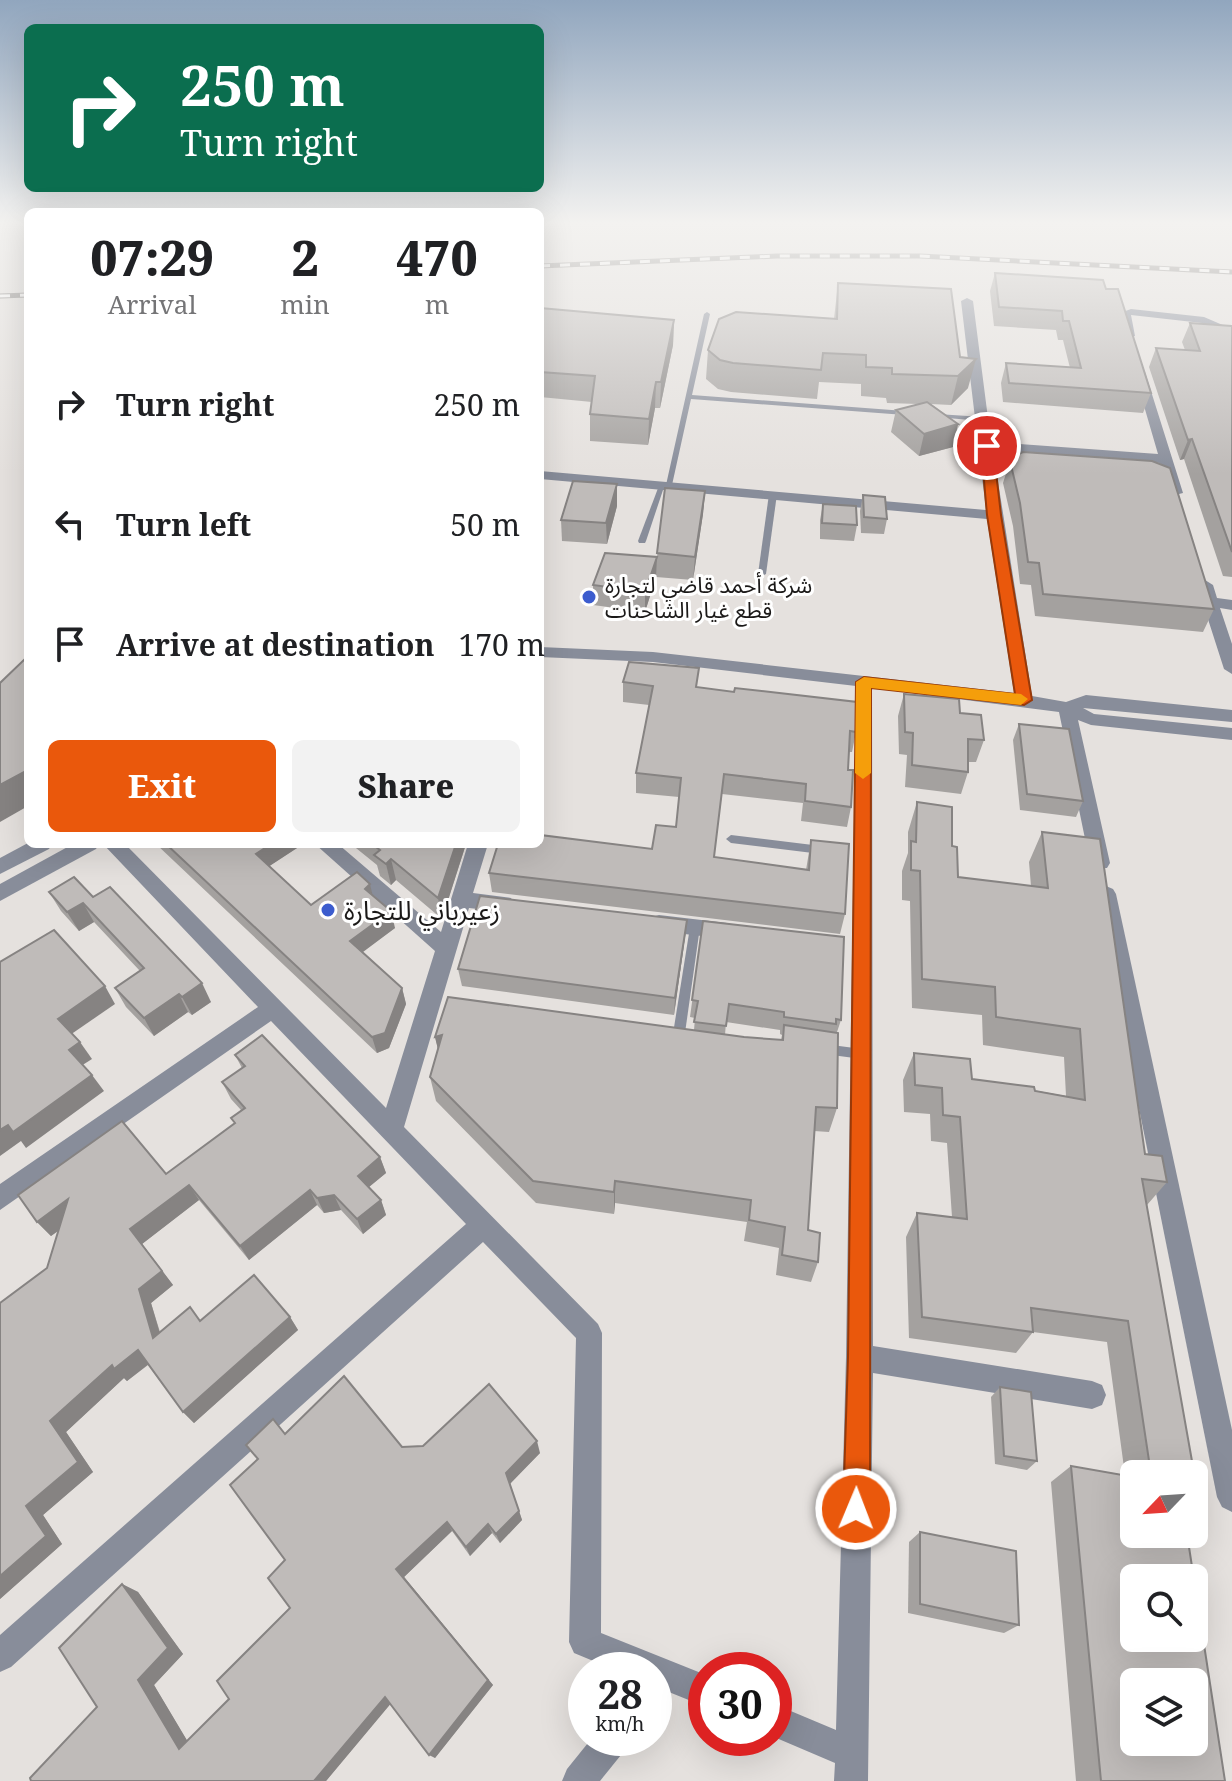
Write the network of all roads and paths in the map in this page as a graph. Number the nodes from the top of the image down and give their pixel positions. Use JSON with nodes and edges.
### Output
{"nodes":[{"id":1,"x":968,"y":307,"type":"edge"},
{"id":2,"x":707,"y":314,"type":"dead end"},
{"id":3,"x":1232,"y":333,"type":"edge"},
{"id":4,"x":688,"y":397,"type":"junction"},
{"id":5,"x":983,"y":419,"type":"junction"},
{"id":6,"x":987,"y":446,"type":"junction"},
{"id":7,"x":1165,"y":459,"type":"junction"},
{"id":8,"x":544,"y":475,"type":"edge"},
{"id":9,"x":665,"y":484,"type":"junction"},
{"id":10,"x":773,"y":494,"type":"junction"},
{"id":11,"x":1179,"y":502,"type":"edge"},
{"id":12,"x":994,"y":515,"type":"junction"},
{"id":13,"x":642,"y":541,"type":"dead end"},
{"id":14,"x":762,"y":574,"type":"dead end"},
{"id":15,"x":1201,"y":574,"type":"edge"},
{"id":16,"x":1210,"y":602,"type":"junction"},
{"id":17,"x":1232,"y":605,"type":"edge"},
{"id":18,"x":544,"y":641,"type":"edge"},
{"id":19,"x":544,"y":652,"type":"edge"},
{"id":20,"x":653,"y":657,"type":"junction"},
{"id":21,"x":1232,"y":669,"type":"edge"},
{"id":22,"x":864,"y":682,"type":"junction"},
{"id":23,"x":1024,"y":700,"type":"junction"},
{"id":24,"x":1067,"y":708,"type":"junction"},
{"id":25,"x":1232,"y":716,"type":"edge"},
{"id":26,"x":1232,"y":734,"type":"edge"},
{"id":27,"x":731,"y":839,"type":"dead end"},
{"id":28,"x":35,"y":848,"type":"edge"},
{"id":29,"x":82,"y":848,"type":"edge"},
{"id":30,"x":117,"y":848,"type":"edge"},
{"id":31,"x":330,"y":848,"type":"edge"},
{"id":32,"x":477,"y":848,"type":"edge"},
{"id":33,"x":833,"y":851,"type":"edge"},
{"id":34,"x":0,"y":867,"type":"edge"},
{"id":35,"x":0,"y":893,"type":"edge"},
{"id":36,"x":462,"y":899,"type":"junction"},
{"id":37,"x":524,"y":906,"type":"edge"},
{"id":38,"x":633,"y":919,"type":"edge"},
{"id":39,"x":695,"y":927,"type":"junction"},
{"id":40,"x":741,"y":932,"type":"edge"},
{"id":41,"x":447,"y":949,"type":"junction"},
{"id":42,"x":273,"y":1008,"type":"junction"},
{"id":43,"x":662,"y":1043,"type":"edge"},
{"id":44,"x":678,"y":1045,"type":"junction"},
{"id":45,"x":693,"y":1047,"type":"edge"},
{"id":46,"x":817,"y":1048,"type":"edge"},
{"id":47,"x":862,"y":1054,"type":"junction"},
{"id":48,"x":391,"y":1130,"type":"junction"},
{"id":49,"x":0,"y":1198,"type":"edge"},
{"id":50,"x":484,"y":1225,"type":"junction"},
{"id":51,"x":860,"y":1357,"type":"junction"},
{"id":52,"x":1092,"y":1395,"type":"dead end"},
{"id":53,"x":1232,"y":1497,"type":"edge"},
{"id":54,"x":605,"y":1652,"type":"edge"},
{"id":55,"x":0,"y":1656,"type":"edge"},
{"id":56,"x":792,"y":1731,"type":"edge"},
{"id":57,"x":599,"y":1756,"type":"edge"},
{"id":58,"x":850,"y":1767,"type":"edge"},
{"id":59,"x":579,"y":1781,"type":"edge"}],
"edges":[{"from":1,"to":5,"type":"street"},
{"from":2,"to":4,"type":"lane"},
{"from":3,"to":7,"type":"street"},
{"from":4,"to":5,"type":"lane"},
{"from":4,"to":9,"type":"lane"},
{"from":5,"to":6,"type":"street"},
{"from":6,"to":7,"type":"street"},
{"from":6,"to":12,"type":"street"},
{"from":7,"to":11,"type":"street"},
{"from":8,"to":9,"type":"street"},
{"from":9,"to":10,"type":"street"},
{"from":9,"to":13,"type":"lane"},
{"from":10,"to":12,"type":"street"},
{"from":10,"to":14,"type":"lane"},
{"from":12,"to":23,"type":"street"},
{"from":15,"to":16,"type":"street"},
{"from":16,"to":17,"type":"street"},
{"from":16,"to":21,"type":"street"},
{"from":18,"to":20,"type":"street"},
{"from":19,"to":20,"type":"street"},
{"from":20,"to":22,"type":"street"},
{"from":22,"to":23,"type":"street"},
{"from":22,"to":47,"type":"street"},
{"from":23,"to":24,"type":"street"},
{"from":24,"to":25,"type":"street"},
{"from":24,"to":26,"type":"street"},
{"from":24,"to":53,"type":"street"},
{"from":27,"to":33,"type":"lane"},
{"from":28,"to":34,"type":"street"},
{"from":29,"to":35,"type":"street"},
{"from":30,"to":42,"type":"street"},
{"from":31,"to":41,"type":"street"},
{"from":32,"to":36,"type":"street"},
{"from":36,"to":37,"type":"street"},
{"from":36,"to":41,"type":"street"},
{"from":38,"to":39,"type":"street"},
{"from":39,"to":40,"type":"street"},
{"from":39,"to":44,"type":"lane"},
{"from":41,"to":48,"type":"street"},
{"from":42,"to":48,"type":"street"},
{"from":42,"to":49,"type":"street"},
{"from":43,"to":44,"type":"lane"},
{"from":44,"to":45,"type":"lane"},
{"from":46,"to":47,"type":"lane"},
{"from":47,"to":51,"type":"street"},
{"from":48,"to":50,"type":"street"},
{"from":50,"to":54,"type":"street"},
{"from":50,"to":55,"type":"street"},
{"from":51,"to":52,"type":"street"},
{"from":51,"to":58,"type":"street"},
{"from":56,"to":58,"type":"street"},
{"from":57,"to":59,"type":"street"}]}
